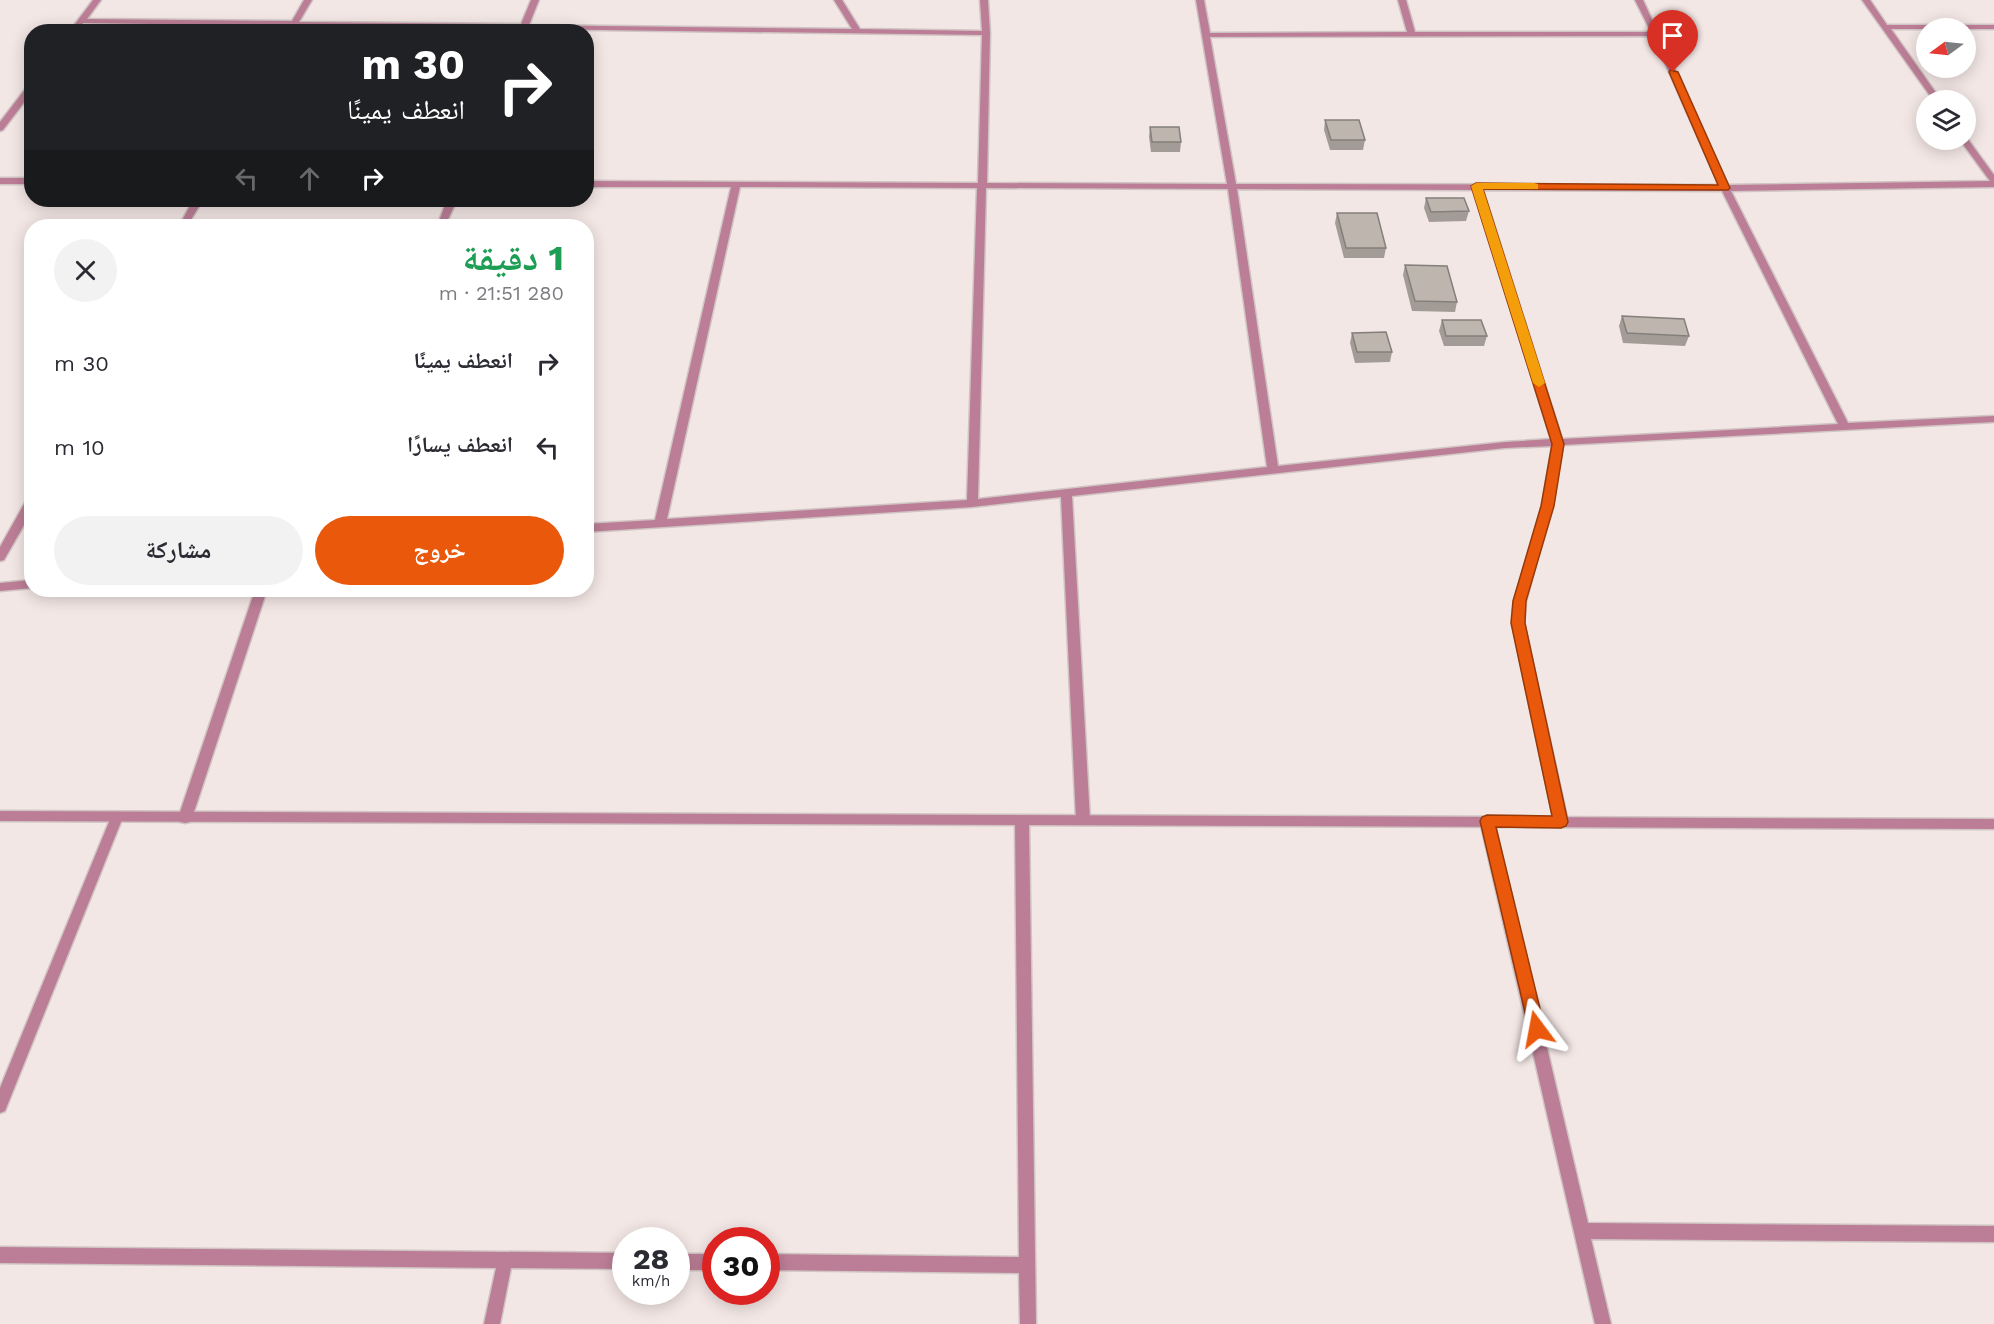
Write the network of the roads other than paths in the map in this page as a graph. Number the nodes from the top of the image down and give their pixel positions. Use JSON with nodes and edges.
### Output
{"nodes":[{"id":1,"x":97,"y":0,"type":"edge"},
{"id":2,"x":308,"y":0,"type":"edge"},
{"id":3,"x":535,"y":0,"type":"edge"},
{"id":4,"x":838,"y":0,"type":"edge"},
{"id":5,"x":984,"y":0,"type":"edge"},
{"id":6,"x":1200,"y":0,"type":"edge"},
{"id":7,"x":1402,"y":0,"type":"edge"},
{"id":8,"x":1639,"y":0,"type":"edge"},
{"id":9,"x":1866,"y":0,"type":"edge"},
{"id":10,"x":81,"y":21,"type":"junction"},
{"id":11,"x":79,"y":24,"type":"edge"},
{"id":12,"x":294,"y":24,"type":"joint"},
{"id":13,"x":525,"y":24,"type":"edge"},
{"id":14,"x":1885,"y":27,"type":"junction"},
{"id":15,"x":1994,"y":27,"type":"edge"},
{"id":16,"x":594,"y":29,"type":"edge"},
{"id":17,"x":857,"y":31,"type":"junction"},
{"id":18,"x":986,"y":33,"type":"junction"},
{"id":19,"x":1411,"y":33,"type":"junction"},
{"id":20,"x":1656,"y":34,"type":"junction"},
{"id":21,"x":1206,"y":35,"type":"junction"},
{"id":22,"x":1930,"y":90,"type":"edge"},
{"id":23,"x":24,"y":96,"type":"edge"},
{"id":24,"x":0,"y":128,"type":"edge"},
{"id":25,"x":1971,"y":150,"type":"edge"},
{"id":26,"x":0,"y":181,"type":"edge"},
{"id":27,"x":24,"y":181,"type":"edge"},
{"id":28,"x":1994,"y":182,"type":"edge"},
{"id":29,"x":594,"y":184,"type":"edge"},
{"id":30,"x":736,"y":184,"type":"junction"},
{"id":31,"x":1232,"y":185,"type":"junction"},
{"id":32,"x":982,"y":186,"type":"junction"},
{"id":33,"x":1476,"y":186,"type":"junction"},
{"id":34,"x":1725,"y":188,"type":"junction"},
{"id":35,"x":1994,"y":419,"type":"edge"},
{"id":36,"x":1845,"y":428,"type":"junction"},
{"id":37,"x":1558,"y":444,"type":"junction"},
{"id":38,"x":1274,"y":470,"type":"junction"},
{"id":39,"x":1066,"y":493,"type":"junction"},
{"id":40,"x":972,"y":503,"type":"junction"},
{"id":41,"x":24,"y":514,"type":"edge"},
{"id":42,"x":660,"y":524,"type":"junction"},
{"id":43,"x":594,"y":528,"type":"edge"},
{"id":44,"x":0,"y":557,"type":"edge"},
{"id":45,"x":24,"y":585,"type":"edge"},
{"id":46,"x":0,"y":587,"type":"edge"},
{"id":47,"x":259,"y":597,"type":"edge"},
{"id":48,"x":0,"y":816,"type":"edge"},
{"id":49,"x":117,"y":817,"type":"junction"},
{"id":50,"x":185,"y":818,"type":"junction"},
{"id":51,"x":1022,"y":820,"type":"junction"},
{"id":52,"x":1083,"y":820,"type":"junction"},
{"id":53,"x":1487,"y":821,"type":"junction"},
{"id":54,"x":1561,"y":822,"type":"junction"},
{"id":55,"x":1994,"y":824,"type":"edge"},
{"id":56,"x":0,"y":1106,"type":"edge"},
{"id":57,"x":1581,"y":1231,"type":"junction"},
{"id":58,"x":1994,"y":1234,"type":"edge"},
{"id":59,"x":0,"y":1255,"type":"edge"},
{"id":60,"x":505,"y":1260,"type":"junction"},
{"id":61,"x":612,"y":1261,"type":"edge"},
{"id":62,"x":780,"y":1263,"type":"edge"},
{"id":63,"x":1028,"y":1265,"type":"junction"},
{"id":64,"x":492,"y":1324,"type":"edge"},
{"id":65,"x":1028,"y":1324,"type":"edge"},
{"id":66,"x":1603,"y":1324,"type":"edge"}],
"edges":[{"from":1,"to":10,"type":"street"},
{"from":2,"to":12,"type":"street"},
{"from":3,"to":13,"type":"street"},
{"from":4,"to":17,"type":"street"},
{"from":5,"to":18,"type":"street"},
{"from":6,"to":21,"type":"street"},
{"from":7,"to":19,"type":"street"},
{"from":8,"to":20,"type":"street"},
{"from":9,"to":14,"type":"street"},
{"from":10,"to":11,"type":"street"},
{"from":10,"to":12,"type":"street"},
{"from":14,"to":15,"type":"street"},
{"from":14,"to":22,"type":"street"},
{"from":16,"to":17,"type":"street"},
{"from":17,"to":18,"type":"street"},
{"from":18,"to":32,"type":"street"},
{"from":19,"to":20,"type":"street"},
{"from":19,"to":21,"type":"street"},
{"from":20,"to":34,"type":"street"},
{"from":21,"to":31,"type":"street"},
{"from":23,"to":24,"type":"street"},
{"from":25,"to":28,"type":"street"},
{"from":26,"to":27,"type":"street"},
{"from":28,"to":34,"type":"street"},
{"from":29,"to":30,"type":"street"},
{"from":30,"to":32,"type":"street"},
{"from":30,"to":42,"type":"street"},
{"from":31,"to":32,"type":"street"},
{"from":31,"to":33,"type":"street"},
{"from":31,"to":38,"type":"street"},
{"from":32,"to":40,"type":"street"},
{"from":33,"to":34,"type":"street"},
{"from":33,"to":37,"type":"street"},
{"from":34,"to":36,"type":"street"},
{"from":35,"to":36,"type":"street"},
{"from":36,"to":37,"type":"street"},
{"from":37,"to":38,"type":"street"},
{"from":37,"to":54,"type":"street"},
{"from":38,"to":39,"type":"street"},
{"from":39,"to":40,"type":"street"},
{"from":39,"to":52,"type":"street"},
{"from":40,"to":42,"type":"street"},
{"from":41,"to":44,"type":"street"},
{"from":42,"to":43,"type":"street"},
{"from":45,"to":46,"type":"street"},
{"from":47,"to":50,"type":"street"},
{"from":48,"to":49,"type":"street"},
{"from":49,"to":50,"type":"street"},
{"from":49,"to":56,"type":"street"},
{"from":50,"to":51,"type":"street"},
{"from":51,"to":52,"type":"street"},
{"from":51,"to":63,"type":"street"},
{"from":52,"to":53,"type":"street"},
{"from":53,"to":54,"type":"street"},
{"from":53,"to":57,"type":"street"},
{"from":54,"to":55,"type":"street"},
{"from":57,"to":58,"type":"street"},
{"from":57,"to":66,"type":"street"},
{"from":59,"to":60,"type":"street"},
{"from":60,"to":61,"type":"street"},
{"from":60,"to":64,"type":"street"},
{"from":62,"to":63,"type":"street"},
{"from":63,"to":65,"type":"street"}]}
